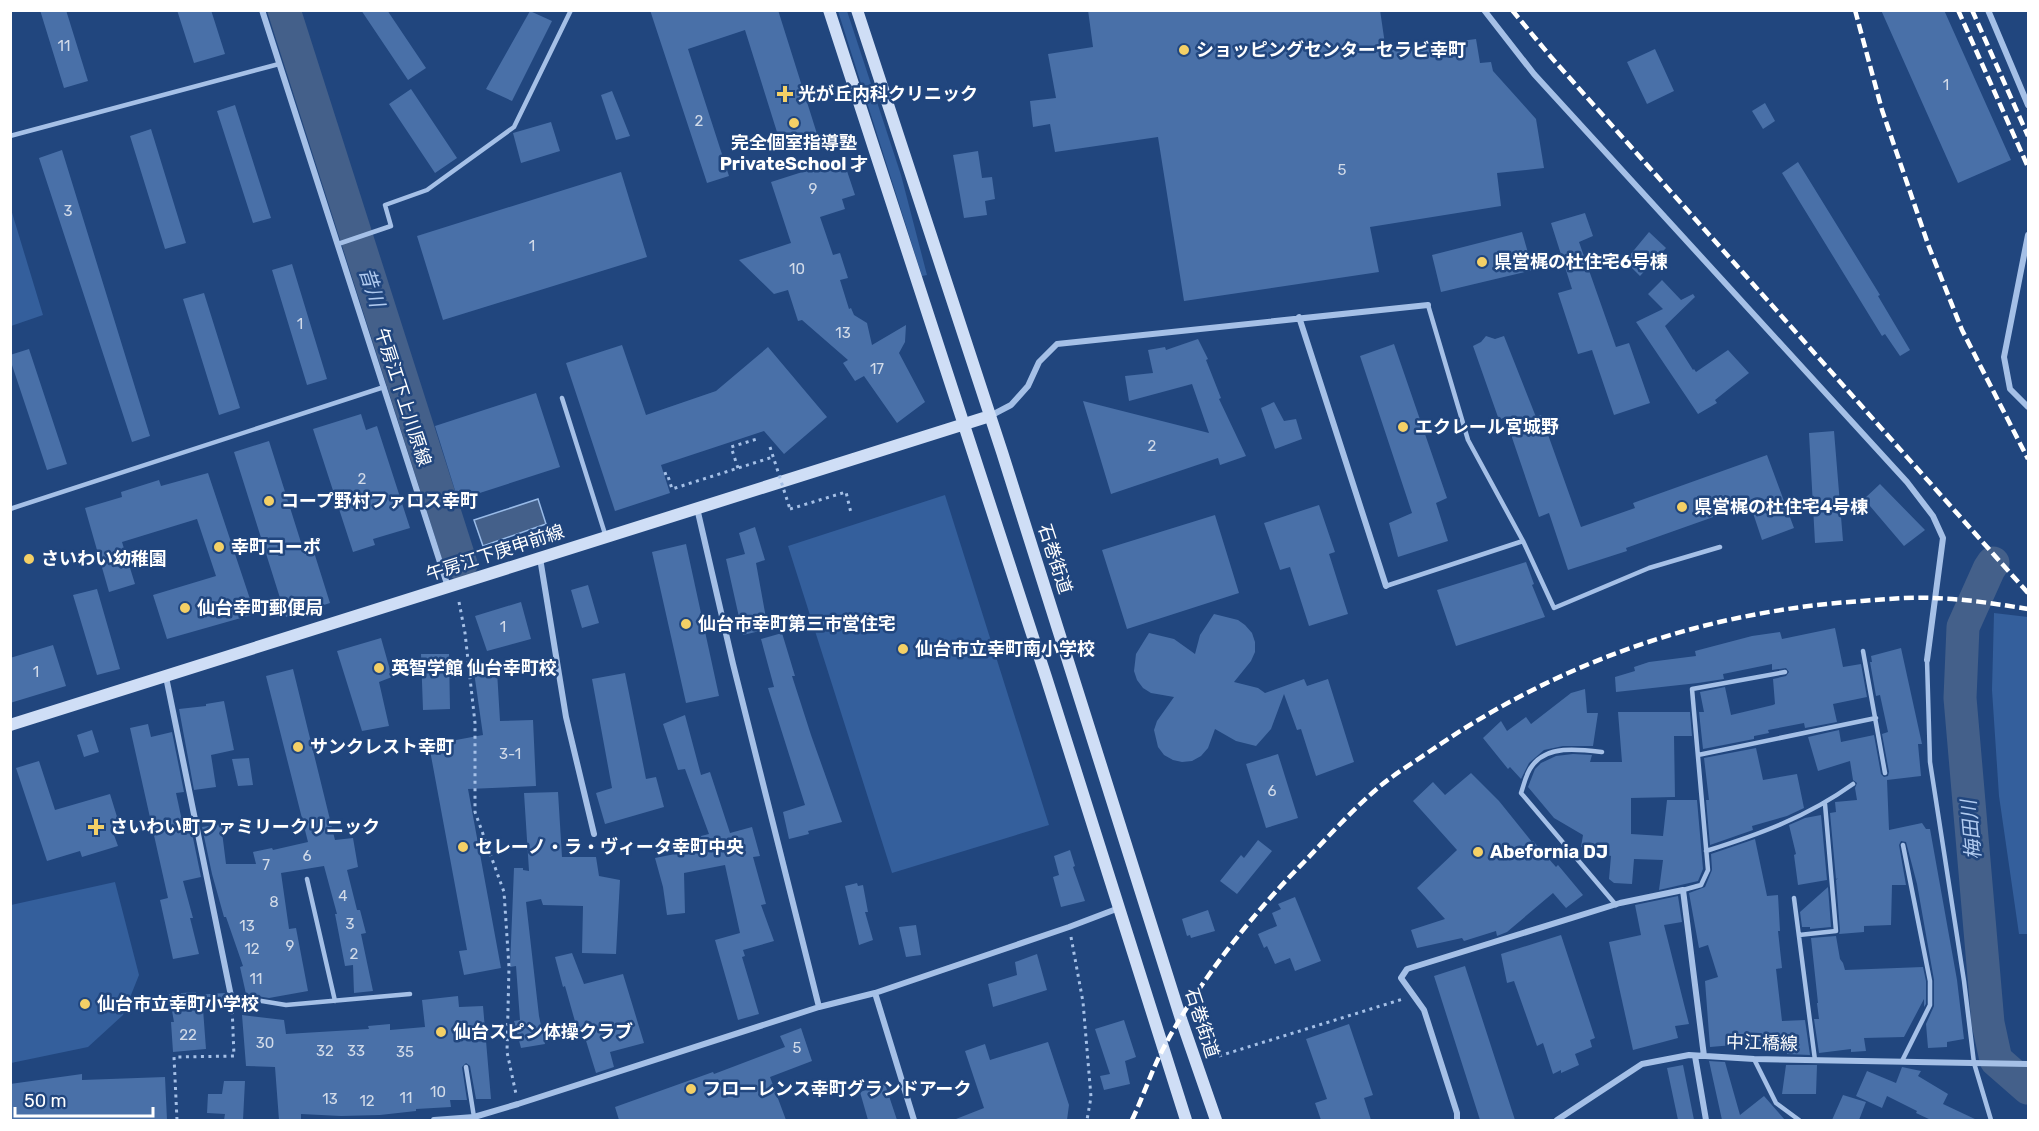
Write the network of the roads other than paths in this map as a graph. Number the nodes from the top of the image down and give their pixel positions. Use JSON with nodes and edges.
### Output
{"nodes":[{"id":1,"x":262,"y":10,"type":"edge"},
{"id":2,"x":571,"y":10,"type":"edge"},
{"id":3,"x":829,"y":10,"type":"edge"},
{"id":4,"x":857,"y":10,"type":"edge"},
{"id":5,"x":1484,"y":10,"type":"edge"},
{"id":6,"x":1988,"y":10,"type":"edge"},
{"id":7,"x":279,"y":64,"type":"junction"},
{"id":8,"x":2028,"y":105,"type":"edge"},
{"id":9,"x":10,"y":136,"type":"edge"},
{"id":10,"x":2028,"y":235,"type":"edge"},
{"id":11,"x":338,"y":244,"type":"junction"},
{"id":12,"x":1428,"y":306,"type":"joint"},
{"id":13,"x":1299,"y":317,"type":"junction"},
{"id":14,"x":384,"y":387,"type":"junction"},
{"id":15,"x":562,"y":398,"type":"dead end"},
{"id":16,"x":2028,"y":407,"type":"edge"},
{"id":17,"x":990,"y":416,"type":"junction"},
{"id":18,"x":963,"y":425,"type":"junction"},
{"id":19,"x":697,"y":507,"type":"junction"},
{"id":20,"x":10,"y":509,"type":"edge"},
{"id":21,"x":606,"y":537,"type":"junction"},
{"id":22,"x":1523,"y":541,"type":"junction"},
{"id":23,"x":1720,"y":547,"type":"dead end"},
{"id":24,"x":540,"y":558,"type":"junction"},
{"id":25,"x":1386,"y":586,"type":"joint"},
{"id":26,"x":448,"y":587,"type":"junction"},
{"id":27,"x":1863,"y":651,"type":"dead end"},
{"id":28,"x":1927,"y":660,"type":"joint"},
{"id":29,"x":1785,"y":672,"type":"dead end"},
{"id":30,"x":166,"y":676,"type":"junction"},
{"id":31,"x":1876,"y":718,"type":"junction"},
{"id":32,"x":10,"y":725,"type":"edge"},
{"id":33,"x":1602,"y":752,"type":"dead end"},
{"id":34,"x":1698,"y":755,"type":"junction"},
{"id":35,"x":1885,"y":773,"type":"dead end"},
{"id":36,"x":1853,"y":784,"type":"dead end"},
{"id":37,"x":1825,"y":804,"type":"junction"},
{"id":38,"x":594,"y":834,"type":"dead end"},
{"id":39,"x":1903,"y":845,"type":"dead end"},
{"id":40,"x":1706,"y":851,"type":"junction"},
{"id":41,"x":307,"y":879,"type":"dead end"},
{"id":42,"x":1683,"y":891,"type":"junction"},
{"id":43,"x":1794,"y":898,"type":"dead end"},
{"id":44,"x":1616,"y":905,"type":"junction"},
{"id":45,"x":1119,"y":908,"type":"junction"},
{"id":46,"x":1799,"y":935,"type":"junction"},
{"id":47,"x":875,"y":993,"type":"junction"},
{"id":48,"x":410,"y":994,"type":"dead end"},
{"id":49,"x":231,"y":996,"type":"joint"},
{"id":50,"x":334,"y":1001,"type":"junction"},
{"id":51,"x":819,"y":1007,"type":"junction"},
{"id":52,"x":1695,"y":1056,"type":"junction"},
{"id":53,"x":1704,"y":1056,"type":"junction"},
{"id":54,"x":1754,"y":1059,"type":"junction"},
{"id":55,"x":1815,"y":1060,"type":"junction"},
{"id":56,"x":1902,"y":1061,"type":"junction"},
{"id":57,"x":1974,"y":1063,"type":"junction"},
{"id":58,"x":2028,"y":1064,"type":"edge"},
{"id":59,"x":466,"y":1067,"type":"dead end"},
{"id":60,"x":474,"y":1117,"type":"junction"},
{"id":61,"x":434,"y":1120,"type":"edge"},
{"id":62,"x":914,"y":1120,"type":"edge"},
{"id":63,"x":1186,"y":1120,"type":"edge"},
{"id":64,"x":1215,"y":1120,"type":"edge"},
{"id":65,"x":1457,"y":1120,"type":"edge"},
{"id":66,"x":1557,"y":1120,"type":"edge"},
{"id":67,"x":1706,"y":1120,"type":"edge"},
{"id":68,"x":1799,"y":1120,"type":"edge"},
{"id":69,"x":1991,"y":1120,"type":"edge"}],
"edges":[{"from":1,"to":7,"type":"street","name":"午房江下上川原線"},
{"from":2,"to":11,"type":"lane"},
{"from":3,"to":18,"type":"street"},
{"from":4,"to":17,"type":"street","name":"石巻街道"},
{"from":5,"to":28,"type":"street"},
{"from":6,"to":8,"type":"street"},
{"from":7,"to":9,"type":"lane"},
{"from":7,"to":11,"type":"street","name":"午房江下上川原線"},
{"from":10,"to":16,"type":"street"},
{"from":11,"to":14,"type":"street","name":"午房江下上川原線"},
{"from":12,"to":13,"type":"street"},
{"from":12,"to":22,"type":"lane"},
{"from":13,"to":17,"type":"street"},
{"from":13,"to":25,"type":"street"},
{"from":14,"to":20,"type":"lane"},
{"from":14,"to":26,"type":"street","name":"午房江下上川原線"},
{"from":15,"to":21,"type":"lane"},
{"from":17,"to":18,"type":"street","name":"午房江下庚申前線"},
{"from":17,"to":64,"type":"street","name":"石巻街道"},
{"from":18,"to":19,"type":"street","name":"午房江下庚申前線"},
{"from":18,"to":45,"type":"street"},
{"from":19,"to":21,"type":"street","name":"午房江下庚申前線"},
{"from":19,"to":51,"type":"street"},
{"from":21,"to":24,"type":"street","name":"午房江下庚申前線"},
{"from":22,"to":23,"type":"lane"},
{"from":22,"to":25,"type":"lane"},
{"from":24,"to":26,"type":"street","name":"午房江下庚申前線"},
{"from":24,"to":38,"type":"street"},
{"from":26,"to":30,"type":"street","name":"午房江下庚申前線"},
{"from":27,"to":31,"type":"lane"},
{"from":28,"to":57,"type":"lane"},
{"from":29,"to":34,"type":"lane"},
{"from":30,"to":32,"type":"street","name":"午房江下庚申前線"},
{"from":30,"to":49,"type":"street"},
{"from":31,"to":34,"type":"lane"},
{"from":31,"to":35,"type":"lane"},
{"from":33,"to":44,"type":"lane"},
{"from":34,"to":40,"type":"lane"},
{"from":36,"to":37,"type":"lane"},
{"from":37,"to":40,"type":"lane"},
{"from":37,"to":46,"type":"lane"},
{"from":39,"to":56,"type":"lane"},
{"from":40,"to":42,"type":"lane"},
{"from":41,"to":50,"type":"lane"},
{"from":42,"to":44,"type":"street"},
{"from":42,"to":53,"type":"street"},
{"from":43,"to":46,"type":"lane"},
{"from":44,"to":65,"type":"street"},
{"from":45,"to":47,"type":"street"},
{"from":45,"to":63,"type":"street"},
{"from":46,"to":55,"type":"lane"},
{"from":47,"to":51,"type":"street"},
{"from":47,"to":62,"type":"street"},
{"from":48,"to":50,"type":"lane"},
{"from":49,"to":50,"type":"lane"},
{"from":51,"to":60,"type":"street"},
{"from":52,"to":53,"type":"street","name":"中江橋線"},
{"from":52,"to":66,"type":"street","name":"中江橋線"},
{"from":52,"to":67,"type":"street"},
{"from":53,"to":54,"type":"street","name":"中江橋線"},
{"from":54,"to":55,"type":"street","name":"中江橋線"},
{"from":54,"to":68,"type":"lane"},
{"from":55,"to":56,"type":"street","name":"中江橋線"},
{"from":56,"to":57,"type":"street","name":"中江橋線"},
{"from":57,"to":58,"type":"street","name":"中江橋線"},
{"from":57,"to":69,"type":"lane"},
{"from":59,"to":60,"type":"lane"},
{"from":60,"to":61,"type":"street"}]}
